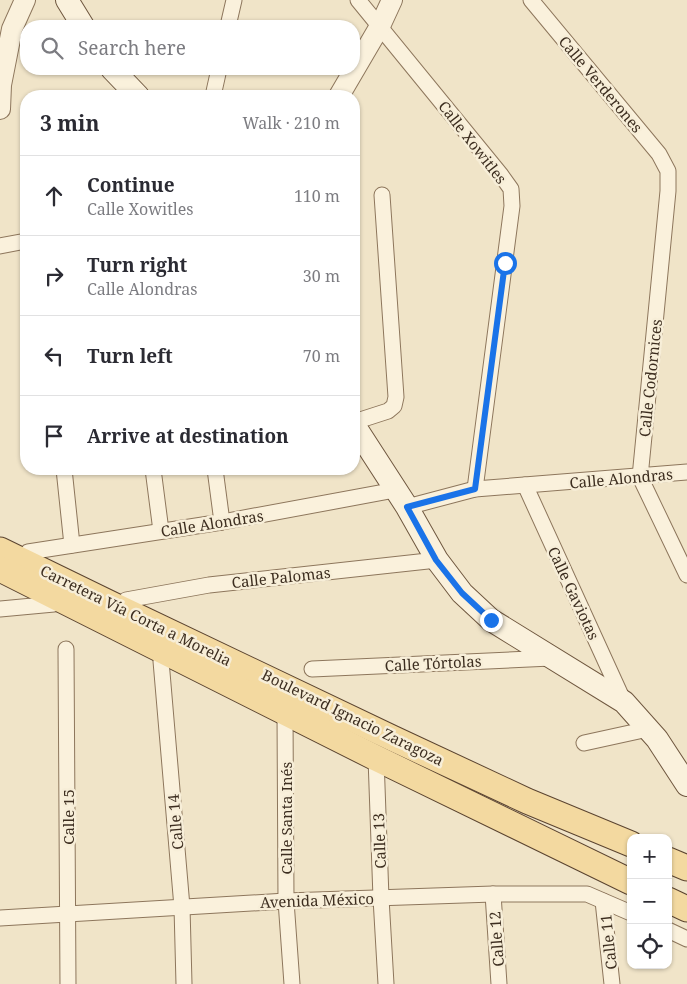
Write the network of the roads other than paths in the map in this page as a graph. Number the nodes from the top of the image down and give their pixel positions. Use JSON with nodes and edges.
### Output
{"nodes":[{"id":1,"x":25,"y":0,"type":"edge"},
{"id":2,"x":67,"y":0,"type":"edge"},
{"id":3,"x":234,"y":0,"type":"edge"},
{"id":4,"x":358,"y":0,"type":"edge"},
{"id":5,"x":392,"y":0,"type":"edge"},
{"id":6,"x":531,"y":0,"type":"edge"},
{"id":7,"x":79,"y":20,"type":"edge"},
{"id":8,"x":229,"y":20,"type":"edge"},
{"id":9,"x":380,"y":26,"type":"junction"},
{"id":10,"x":360,"y":60,"type":"edge"},
{"id":11,"x":118,"y":75,"type":"edge"},
{"id":12,"x":218,"y":75,"type":"edge"},
{"id":13,"x":351,"y":75,"type":"edge"},
{"id":14,"x":132,"y":90,"type":"edge"},
{"id":15,"x":214,"y":90,"type":"edge"},
{"id":16,"x":343,"y":90,"type":"edge"},
{"id":17,"x":0,"y":109,"type":"edge"},
{"id":18,"x":668,"y":171,"type":"joint"},
{"id":19,"x":382,"y":195,"type":"dead end"},
{"id":20,"x":20,"y":242,"type":"edge"},
{"id":21,"x":0,"y":246,"type":"edge"},
{"id":22,"x":360,"y":421,"type":"edge"},
{"id":23,"x":360,"y":433,"type":"edge"},
{"id":24,"x":687,"y":472,"type":"edge"},
{"id":25,"x":65,"y":475,"type":"edge"},
{"id":26,"x":154,"y":475,"type":"edge"},
{"id":27,"x":216,"y":475,"type":"edge"},
{"id":28,"x":640,"y":476,"type":"junction"},
{"id":29,"x":525,"y":485,"type":"junction"},
{"id":30,"x":475,"y":489,"type":"junction"},
{"id":31,"x":401,"y":498,"type":"junction"},
{"id":32,"x":222,"y":522,"type":"junction"},
{"id":33,"x":161,"y":532,"type":"junction"},
{"id":34,"x":0,"y":537,"type":"edge"},
{"id":35,"x":72,"y":544,"type":"junction"},
{"id":36,"x":0,"y":550,"type":"edge"},
{"id":37,"x":28,"y":552,"type":"junction"},
{"id":38,"x":436,"y":560,"type":"junction"},
{"id":39,"x":0,"y":569,"type":"edge"},
{"id":40,"x":687,"y":576,"type":"edge"},
{"id":41,"x":0,"y":581,"type":"edge"},
{"id":42,"x":126,"y":600,"type":"junction"},
{"id":43,"x":54,"y":604,"type":"junction"},
{"id":44,"x":0,"y":609,"type":"edge"},
{"id":45,"x":66,"y":649,"type":"dead end"},
{"id":46,"x":554,"y":657,"type":"junction"},
{"id":47,"x":162,"y":661,"type":"junction"},
{"id":48,"x":312,"y":669,"type":"dead end"},
{"id":49,"x":264,"y":689,"type":"junction"},
{"id":50,"x":624,"y":702,"type":"junction"},
{"id":51,"x":285,"y":712,"type":"junction"},
{"id":52,"x":648,"y":729,"type":"junction"},
{"id":53,"x":584,"y":743,"type":"dead end"},
{"id":54,"x":376,"y":758,"type":"junction"},
{"id":55,"x":687,"y":785,"type":"edge"},
{"id":56,"x":627,"y":842,"type":"edge"},
{"id":57,"x":672,"y":862,"type":"edge"},
{"id":58,"x":687,"y":868,"type":"edge"},
{"id":59,"x":627,"y":880,"type":"edge"},
{"id":60,"x":492,"y":894,"type":"junction"},
{"id":61,"x":381,"y":898,"type":"junction"},
{"id":62,"x":603,"y":900,"type":"junction"},
{"id":63,"x":286,"y":901,"type":"junction"},
{"id":64,"x":672,"y":902,"type":"edge"},
{"id":65,"x":182,"y":907,"type":"junction"},
{"id":66,"x":687,"y":909,"type":"edge"},
{"id":67,"x":627,"y":911,"type":"edge"},
{"id":68,"x":68,"y":913,"type":"junction"},
{"id":69,"x":0,"y":918,"type":"edge"},
{"id":70,"x":672,"y":932,"type":"edge"},
{"id":71,"x":687,"y":938,"type":"edge"},
{"id":72,"x":68,"y":984,"type":"edge"},
{"id":73,"x":184,"y":984,"type":"edge"},
{"id":74,"x":292,"y":984,"type":"edge"},
{"id":75,"x":386,"y":984,"type":"edge"},
{"id":76,"x":499,"y":984,"type":"edge"},
{"id":77,"x":612,"y":984,"type":"edge"}],
"edges":[{"from":1,"to":17,"type":"street"},
{"from":2,"to":7,"type":"main road"},
{"from":3,"to":8,"type":"street"},
{"from":4,"to":9,"type":"street","name":"Calle Xowitles"},
{"from":5,"to":9,"type":"street"},
{"from":6,"to":18,"type":"street","name":"Calle Verderones"},
{"from":9,"to":10,"type":"street"},
{"from":9,"to":30,"type":"street","name":"Calle Xowitles"},
{"from":11,"to":14,"type":"main road"},
{"from":12,"to":15,"type":"street"},
{"from":13,"to":16,"type":"street"},
{"from":18,"to":28,"type":"street","name":"Calle Codornices"},
{"from":19,"to":22,"type":"street"},
{"from":20,"to":21,"type":"street"},
{"from":23,"to":31,"type":"main road"},
{"from":24,"to":28,"type":"street","name":"Calle Alondras"},
{"from":25,"to":35,"type":"street"},
{"from":26,"to":33,"type":"street"},
{"from":27,"to":32,"type":"street"},
{"from":28,"to":29,"type":"street","name":"Calle Alondras"},
{"from":28,"to":40,"type":"street"},
{"from":29,"to":30,"type":"street","name":"Calle Alondras"},
{"from":29,"to":50,"type":"street","name":"Calle Gaviotas"},
{"from":30,"to":31,"type":"street","name":"Calle Alondras"},
{"from":31,"to":32,"type":"street","name":"Calle Alondras"},
{"from":31,"to":38,"type":"main road"},
{"from":32,"to":33,"type":"street","name":"Calle Alondras"},
{"from":33,"to":35,"type":"street","name":"Calle Alondras"},
{"from":34,"to":37,"type":"street","name":"Boulevard Ignacio Zaragoza"},
{"from":35,"to":37,"type":"street","name":"Calle Alondras"},
{"from":36,"to":49,"type":"main road","name":"Carretera Vía Corta a Morelia"},
{"from":37,"to":42,"type":"street","name":"Boulevard Ignacio Zaragoza"},
{"from":38,"to":42,"type":"street","name":"Calle Palomas"},
{"from":38,"to":46,"type":"main road"},
{"from":39,"to":49,"type":"main road","name":"Carretera Vía Corta a Morelia"},
{"from":41,"to":43,"type":"street","name":"Boulevard Ignacio Zaragoza"},
{"from":42,"to":49,"type":"street","name":"Boulevard Ignacio Zaragoza"},
{"from":43,"to":44,"type":"street"},
{"from":43,"to":47,"type":"street","name":"Boulevard Ignacio Zaragoza"},
{"from":45,"to":68,"type":"street","name":"Calle 15"},
{"from":46,"to":48,"type":"street","name":"Calle Tórtolas"},
{"from":46,"to":50,"type":"main road"},
{"from":47,"to":49,"type":"street","name":"Boulevard Ignacio Zaragoza"},
{"from":47,"to":65,"type":"street","name":"Calle 14"},
{"from":49,"to":51,"type":"main road","name":"Boulevard Ignacio Zaragoza"},
{"from":49,"to":56,"type":"main road","name":"Boulevard Ignacio Zaragoza"},
{"from":50,"to":52,"type":"main road"},
{"from":51,"to":54,"type":"main road","name":"Boulevard Ignacio Zaragoza"},
{"from":51,"to":63,"type":"street","name":"Calle Santa Inés"},
{"from":52,"to":53,"type":"street"},
{"from":52,"to":55,"type":"main road"},
{"from":54,"to":59,"type":"main road","name":"Boulevard Ignacio Zaragoza"},
{"from":54,"to":61,"type":"street","name":"Calle 13"},
{"from":57,"to":58,"type":"main road"},
{"from":60,"to":61,"type":"street","name":"Avenida México"},
{"from":60,"to":62,"type":"street","name":"Avenida México"},
{"from":60,"to":76,"type":"street","name":"Calle 12"},
{"from":61,"to":63,"type":"street","name":"Avenida México"},
{"from":61,"to":75,"type":"street","name":"Calle 13"},
{"from":62,"to":67,"type":"street","name":"Avenida México"},
{"from":62,"to":77,"type":"street","name":"Calle 11"},
{"from":63,"to":65,"type":"street","name":"Avenida México"},
{"from":63,"to":74,"type":"street","name":"Calle Santa Inés"},
{"from":64,"to":66,"type":"main road"},
{"from":65,"to":68,"type":"street","name":"Avenida México"},
{"from":65,"to":73,"type":"street","name":"Calle 14"},
{"from":68,"to":69,"type":"street","name":"Avenida México"},
{"from":68,"to":72,"type":"street","name":"Calle 15"},
{"from":70,"to":71,"type":"street"}]}
